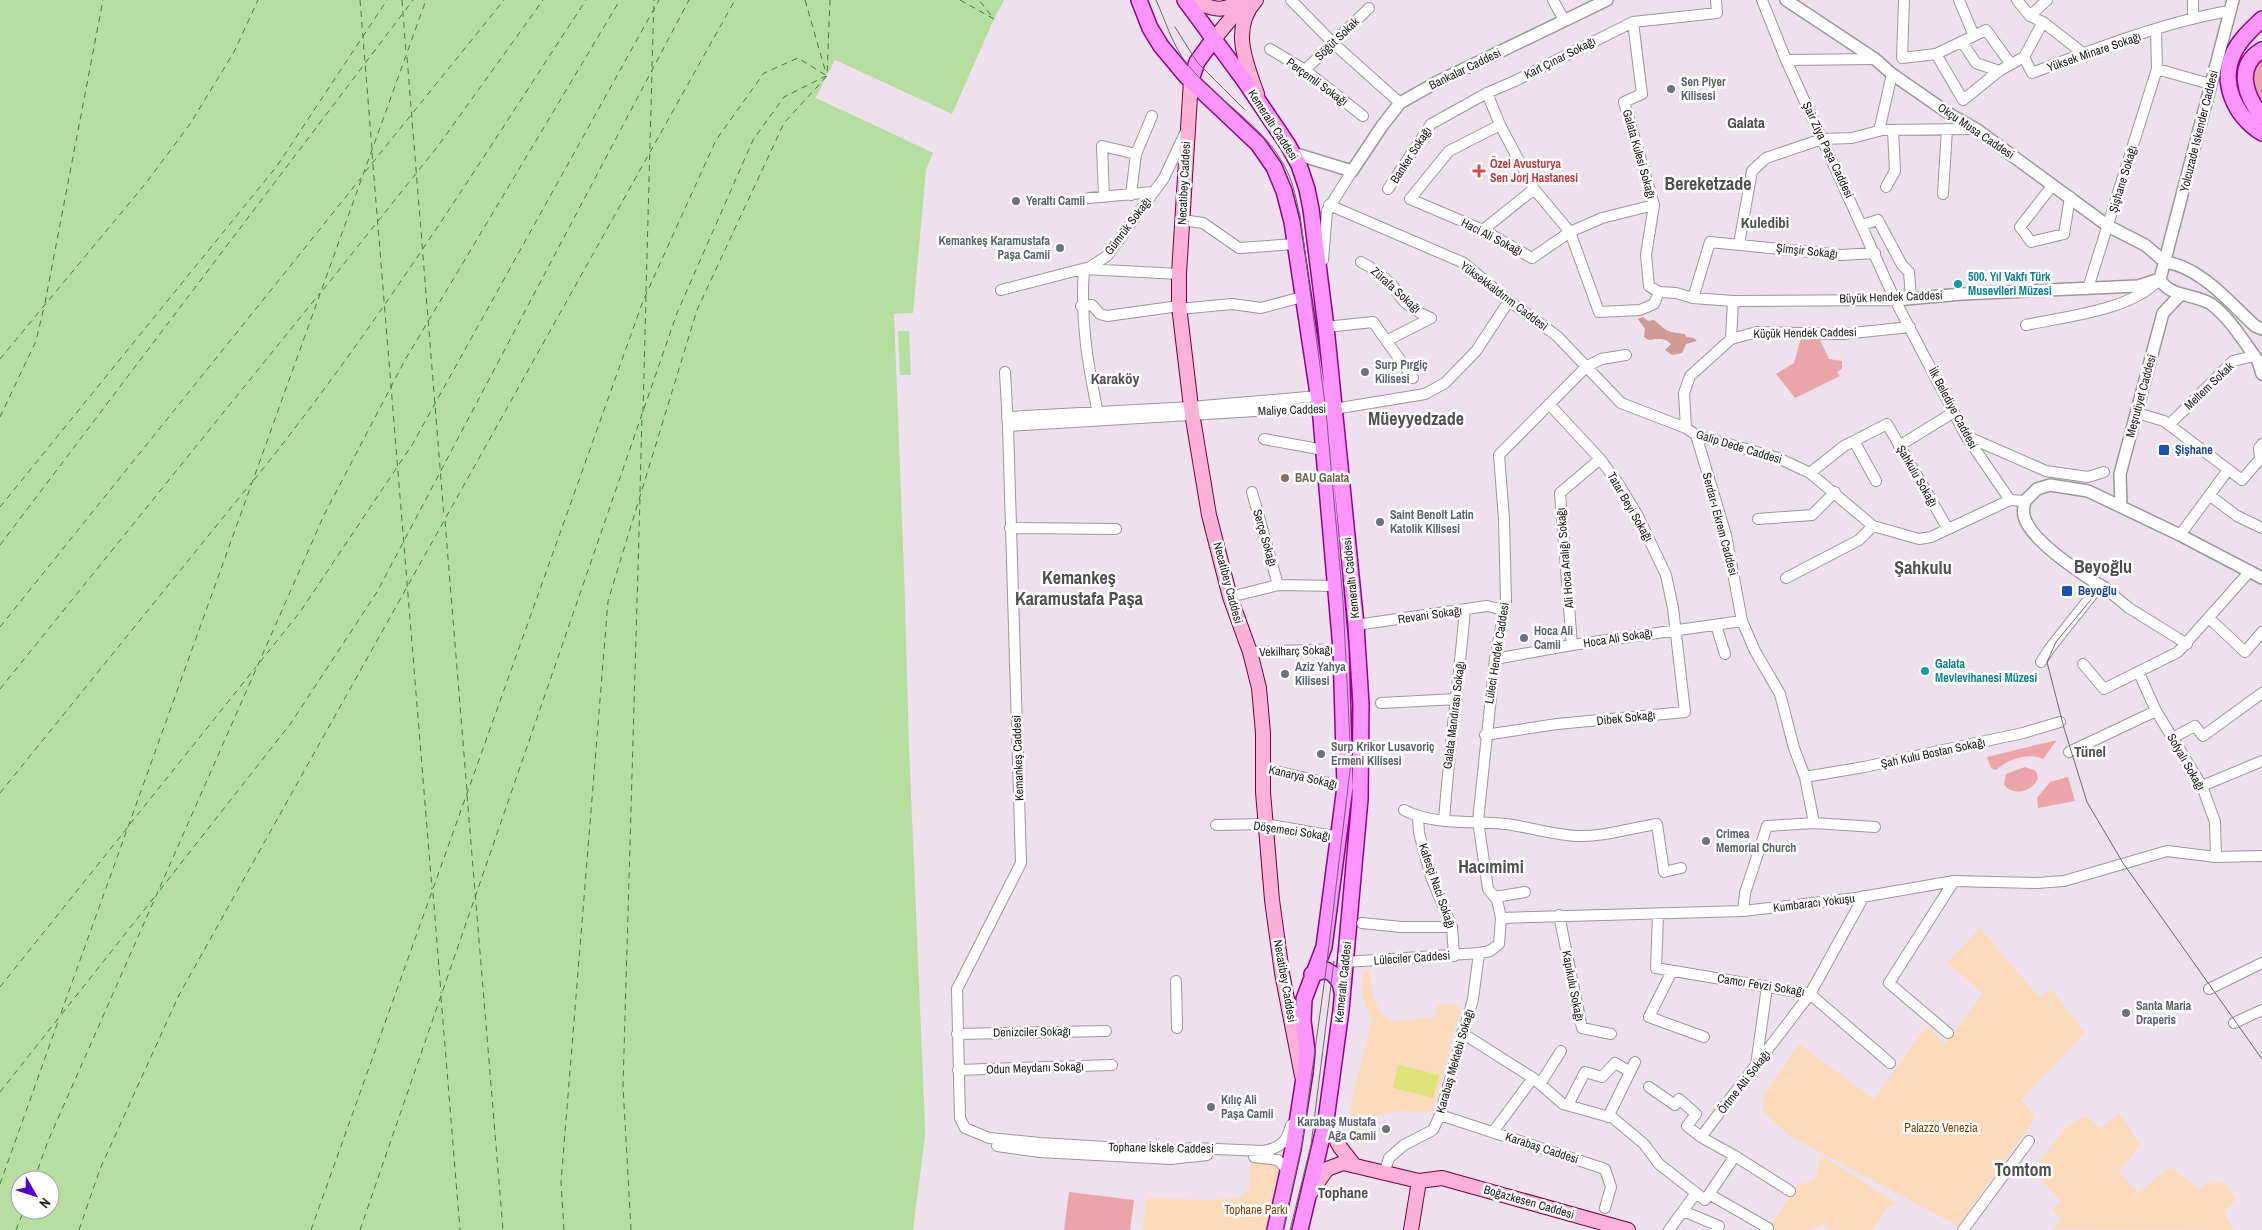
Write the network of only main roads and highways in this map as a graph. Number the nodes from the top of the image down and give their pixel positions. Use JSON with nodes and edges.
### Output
{"nodes":[{"id":1,"x":1139,"y":0,"type":"edge"},
{"id":2,"x":1185,"y":0,"type":"edge"},
{"id":3,"x":1194,"y":0,"type":"edge"},
{"id":4,"x":1247,"y":0,"type":"edge"},
{"id":5,"x":1256,"y":0,"type":"edge"},
{"id":6,"x":2262,"y":20,"type":"edge"},
{"id":7,"x":1214,"y":40,"type":"junction"},
{"id":8,"x":2262,"y":50,"type":"edge"},
{"id":9,"x":1191,"y":80,"type":"junction"},
{"id":10,"x":1262,"y":106,"type":"junction"},
{"id":11,"x":2262,"y":116,"type":"edge"},
{"id":12,"x":2262,"y":133,"type":"edge"},
{"id":13,"x":1325,"y":404,"type":"junction"},
{"id":14,"x":1312,"y":974,"type":"junction"},
{"id":15,"x":1342,"y":994,"type":"junction"},
{"id":16,"x":1303,"y":1083,"type":"junction"},
{"id":17,"x":1326,"y":1120,"type":"junction"},
{"id":18,"x":1354,"y":1165,"type":"junction"},
{"id":19,"x":1424,"y":1180,"type":"junction"},
{"id":20,"x":1310,"y":1192,"type":"junction"},
{"id":21,"x":1274,"y":1230,"type":"edge"},
{"id":22,"x":1300,"y":1230,"type":"edge"},
{"id":23,"x":1411,"y":1230,"type":"edge"},
{"id":24,"x":1610,"y":1230,"type":"edge"},
{"id":25,"x":1628,"y":1230,"type":"edge"}],
"edges":[{"from":1,"to":9,"type":"main road","name":"Kemeraltı Caddesi"},
{"from":2,"to":7,"type":"main road","name":"Kemeraltı Caddesi"},
{"from":3,"to":4,"type":"main road"},
{"from":4,"to":7,"type":"main road"},
{"from":5,"to":10,"type":"main road"},
{"from":6,"to":12,"type":"main road"},
{"from":7,"to":9,"type":"main road"},
{"from":7,"to":10,"type":"main road","name":"Kemeraltı Caddesi"},
{"from":8,"to":11,"type":"main road"},
{"from":9,"to":13,"type":"main road","name":"Kemeraltı Caddesi"},
{"from":9,"to":16,"type":"main road","name":"Necatibey Caddesi"},
{"from":10,"to":13,"type":"main road","name":"Kemeraltı Caddesi"},
{"from":13,"to":14,"type":"main road","name":"Kemeraltı Caddesi"},
{"from":13,"to":15,"type":"main road","name":"Kemeraltı Caddesi"},
{"from":14,"to":15,"type":"main road"},
{"from":14,"to":16,"type":"main road","name":"Kemeraltı Caddesi"},
{"from":15,"to":17,"type":"main road","name":"Kemeraltı Caddesi"},
{"from":16,"to":21,"type":"main road","name":"Kemeraltı Caddesi"},
{"from":17,"to":18,"type":"main road"},
{"from":17,"to":20,"type":"main road","name":"Kemeraltı Caddesi"},
{"from":18,"to":19,"type":"main road","name":"Boğazkesen Caddesi"},
{"from":18,"to":20,"type":"main road","name":"Boğazkesen Caddesi"},
{"from":19,"to":23,"type":"main road"},
{"from":19,"to":24,"type":"main road","name":"Boğazkesen Caddesi"},
{"from":19,"to":25,"type":"main road","name":"Boğazkesen Caddesi"},
{"from":20,"to":22,"type":"main road","name":"Kemeraltı Caddesi"}]}
